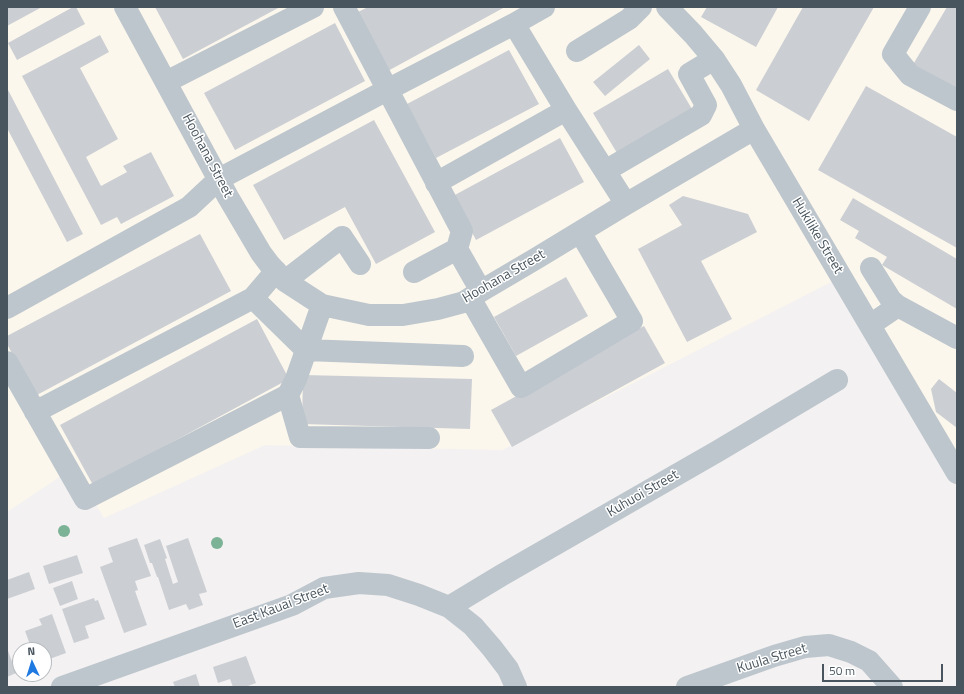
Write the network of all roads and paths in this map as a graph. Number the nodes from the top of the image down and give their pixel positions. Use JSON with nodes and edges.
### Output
{"nodes":[{"id":1,"x":125,"y":7,"type":"edge"},
{"id":2,"x":313,"y":7,"type":"edge"},
{"id":3,"x":344,"y":7,"type":"edge"},
{"id":4,"x":544,"y":7,"type":"edge"},
{"id":5,"x":641,"y":7,"type":"edge"},
{"id":6,"x":667,"y":7,"type":"edge"},
{"id":7,"x":920,"y":7,"type":"edge"},
{"id":8,"x":514,"y":24,"type":"junction"},
{"id":9,"x":577,"y":51,"type":"dead end"},
{"id":10,"x":714,"y":59,"type":"junction"},
{"id":11,"x":166,"y":82,"type":"junction"},
{"id":12,"x":387,"y":90,"type":"junction"},
{"id":13,"x":957,"y":100,"type":"edge"},
{"id":14,"x":566,"y":110,"type":"junction"},
{"id":15,"x":754,"y":129,"type":"junction"},
{"id":16,"x":605,"y":171,"type":"junction"},
{"id":17,"x":219,"y":179,"type":"junction"},
{"id":18,"x":436,"y":183,"type":"junction"},
{"id":19,"x":626,"y":204,"type":"junction"},
{"id":20,"x":580,"y":232,"type":"junction"},
{"id":21,"x":457,"y":250,"type":"junction"},
{"id":22,"x":360,"y":264,"type":"dead end"},
{"id":23,"x":871,"y":268,"type":"dead end"},
{"id":24,"x":414,"y":272,"type":"dead end"},
{"id":25,"x":280,"y":276,"type":"junction"},
{"id":26,"x":476,"y":294,"type":"junction"},
{"id":27,"x":253,"y":298,"type":"junction"},
{"id":28,"x":322,"y":305,"type":"junction"},
{"id":29,"x":898,"y":306,"type":"junction"},
{"id":30,"x":7,"y":308,"type":"edge"},
{"id":31,"x":870,"y":325,"type":"junction"},
{"id":32,"x":957,"y":338,"type":"edge"},
{"id":33,"x":306,"y":350,"type":"junction"},
{"id":34,"x":463,"y":356,"type":"dead end"},
{"id":35,"x":7,"y":362,"type":"edge"},
{"id":36,"x":837,"y":380,"type":"dead end"},
{"id":37,"x":288,"y":395,"type":"junction"},
{"id":38,"x":35,"y":412,"type":"junction"},
{"id":39,"x":429,"y":438,"type":"dead end"},
{"id":40,"x":957,"y":474,"type":"edge"},
{"id":41,"x":449,"y":607,"type":"junction"},
{"id":42,"x":62,"y":687,"type":"edge"},
{"id":43,"x":516,"y":687,"type":"edge"},
{"id":44,"x":687,"y":687,"type":"edge"},
{"id":45,"x":892,"y":687,"type":"edge"}],
"edges":[{"from":1,"to":11,"type":"street","name":"Hoohana Street"},
{"from":2,"to":11,"type":"street"},
{"from":3,"to":12,"type":"street"},
{"from":4,"to":8,"type":"street"},
{"from":5,"to":9,"type":"street"},
{"from":6,"to":10,"type":"street","name":"Hukilike Street"},
{"from":7,"to":13,"type":"street"},
{"from":8,"to":12,"type":"street"},
{"from":8,"to":14,"type":"street"},
{"from":10,"to":15,"type":"street","name":"Hukilike Street"},
{"from":10,"to":16,"type":"street"},
{"from":11,"to":17,"type":"street","name":"Hoohana Street"},
{"from":12,"to":17,"type":"street"},
{"from":12,"to":18,"type":"street"},
{"from":14,"to":16,"type":"street"},
{"from":14,"to":18,"type":"street"},
{"from":15,"to":19,"type":"street","name":"Hoohana Street"},
{"from":15,"to":31,"type":"street","name":"Hukilike Street"},
{"from":16,"to":19,"type":"street"},
{"from":17,"to":25,"type":"street","name":"Hoohana Street"},
{"from":17,"to":30,"type":"street"},
{"from":18,"to":21,"type":"street"},
{"from":19,"to":20,"type":"street","name":"Hoohana Street"},
{"from":20,"to":26,"type":"street","name":"Hoohana Street"},
{"from":20,"to":26,"type":"street"},
{"from":21,"to":24,"type":"street"},
{"from":21,"to":26,"type":"street"},
{"from":22,"to":25,"type":"street"},
{"from":23,"to":29,"type":"street"},
{"from":25,"to":27,"type":"street"},
{"from":25,"to":28,"type":"street","name":"Hoohana Street"},
{"from":26,"to":28,"type":"street","name":"Hoohana Street"},
{"from":27,"to":33,"type":"street"},
{"from":27,"to":38,"type":"street"},
{"from":28,"to":33,"type":"street"},
{"from":29,"to":31,"type":"street"},
{"from":29,"to":32,"type":"street"},
{"from":31,"to":40,"type":"street","name":"Hukilike Street"},
{"from":33,"to":34,"type":"street"},
{"from":33,"to":37,"type":"street"},
{"from":35,"to":38,"type":"street"},
{"from":36,"to":41,"type":"street","name":"Kuhuoi Street"},
{"from":37,"to":38,"type":"street"},
{"from":37,"to":39,"type":"street"},
{"from":41,"to":42,"type":"street","name":"East Kauai Street"},
{"from":41,"to":43,"type":"street","name":"East Kauai Street"},
{"from":44,"to":45,"type":"street","name":"Kuula Street"}]}
